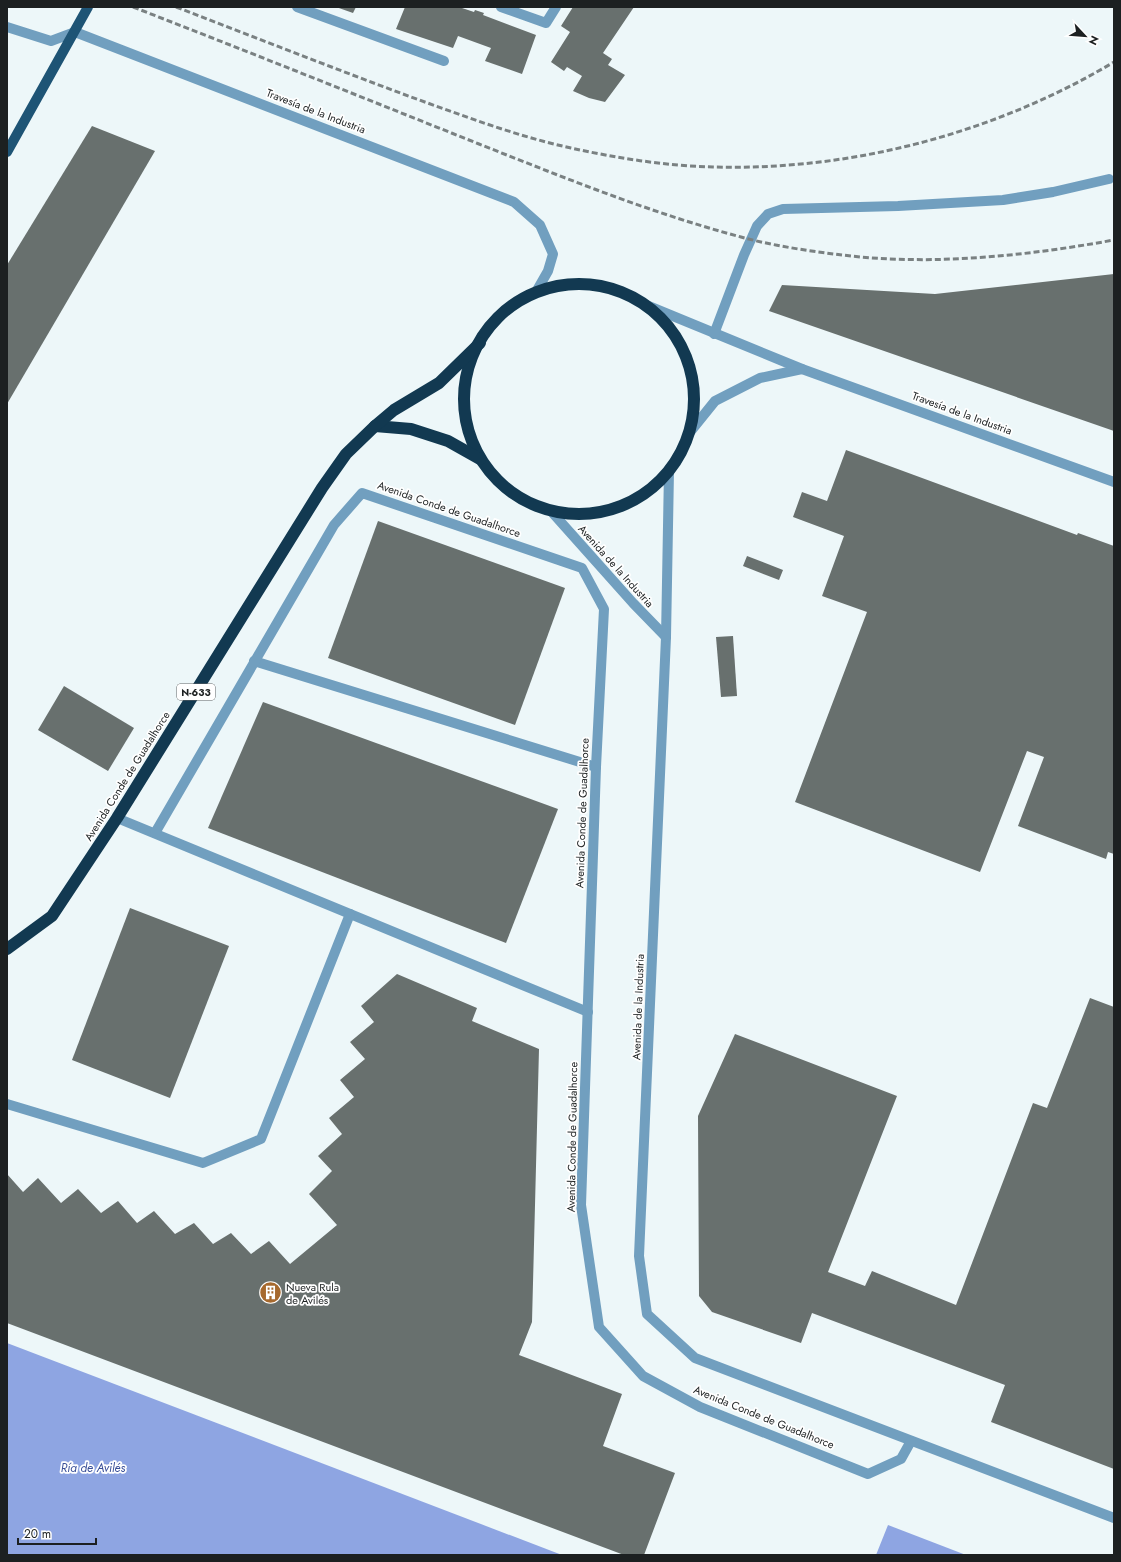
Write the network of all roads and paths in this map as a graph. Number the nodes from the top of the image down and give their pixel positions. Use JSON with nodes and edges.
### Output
{"nodes":[{"id":1,"x":88,"y":7,"type":"edge"},
{"id":2,"x":297,"y":7,"type":"edge"},
{"id":3,"x":501,"y":7,"type":"edge"},
{"id":4,"x":556,"y":7,"type":"edge"},
{"id":5,"x":7,"y":27,"type":"edge"},
{"id":6,"x":75,"y":32,"type":"junction"},
{"id":7,"x":444,"y":61,"type":"dead end"},
{"id":8,"x":7,"y":152,"type":"edge"},
{"id":9,"x":1109,"y":179,"type":"dead end"},
{"id":10,"x":536,"y":292,"type":"junction"},
{"id":11,"x":646,"y":305,"type":"junction"},
{"id":12,"x":714,"y":334,"type":"junction"},
{"id":13,"x":480,"y":343,"type":"junction"},
{"id":14,"x":802,"y":369,"type":"junction"},
{"id":15,"x":376,"y":426,"type":"junction"},
{"id":16,"x":690,"y":432,"type":"junction"},
{"id":17,"x":482,"y":460,"type":"junction"},
{"id":18,"x":669,"y":471,"type":"junction"},
{"id":19,"x":1114,"y":482,"type":"edge"},
{"id":20,"x":550,"y":510,"type":"junction"},
{"id":21,"x":666,"y":637,"type":"junction"},
{"id":22,"x":254,"y":661,"type":"junction"},
{"id":23,"x":596,"y":767,"type":"junction"},
{"id":24,"x":117,"y":818,"type":"junction"},
{"id":25,"x":155,"y":833,"type":"junction"},
{"id":26,"x":350,"y":914,"type":"junction"},
{"id":27,"x":7,"y":949,"type":"edge"},
{"id":28,"x":588,"y":1012,"type":"junction"},
{"id":29,"x":7,"y":1104,"type":"edge"},
{"id":30,"x":911,"y":1441,"type":"junction"},
{"id":31,"x":1114,"y":1518,"type":"edge"}],
"edges":[{"from":1,"to":6,"type":"main road"},
{"from":2,"to":7,"type":"street"},
{"from":3,"to":4,"type":"street"},
{"from":5,"to":6,"type":"street"},
{"from":6,"to":8,"type":"main road"},
{"from":6,"to":10,"type":"street","name":"Travesía de la Industria"},
{"from":9,"to":12,"type":"street"},
{"from":10,"to":11,"type":"highway","name":"Travesía de la Industria"},
{"from":10,"to":13,"type":"highway","name":"Travesía de la Industria"},
{"from":11,"to":12,"type":"street","name":"Travesía de la Industria"},
{"from":11,"to":16,"type":"highway","name":"Travesía de la Industria"},
{"from":12,"to":14,"type":"street","name":"Travesía de la Industria"},
{"from":13,"to":15,"type":"highway","name":"Avenida Conde de Guadalhorce"},
{"from":13,"to":17,"type":"highway","name":"Travesía de la Industria"},
{"from":14,"to":16,"type":"street"},
{"from":14,"to":19,"type":"street","name":"Travesía de la Industria"},
{"from":15,"to":17,"type":"highway"},
{"from":15,"to":24,"type":"highway","name":"Avenida Conde de Guadalhorce","number":"N-633"},
{"from":16,"to":18,"type":"highway"},
{"from":17,"to":20,"type":"highway"},
{"from":18,"to":20,"type":"highway"},
{"from":18,"to":21,"type":"street","name":"Avenida de la Industria"},
{"from":20,"to":21,"type":"street","name":"Avenida de la Industria"},
{"from":21,"to":30,"type":"street","name":"Avenida de la Industria"},
{"from":22,"to":23,"type":"street"},
{"from":22,"to":23,"type":"street","name":"Avenida Conde de Guadalhorce"},
{"from":22,"to":25,"type":"street","name":"Avenida Conde de Guadalhorce"},
{"from":23,"to":28,"type":"street","name":"Avenida Conde de Guadalhorce"},
{"from":24,"to":25,"type":"street"},
{"from":24,"to":27,"type":"highway","name":"Avenida Conde de Guadalhorce","number":"N-633"},
{"from":25,"to":26,"type":"street"},
{"from":26,"to":28,"type":"street"},
{"from":26,"to":29,"type":"street"},
{"from":28,"to":30,"type":"street","name":"Avenida Conde de Guadalhorce"},
{"from":30,"to":31,"type":"street"}]}
